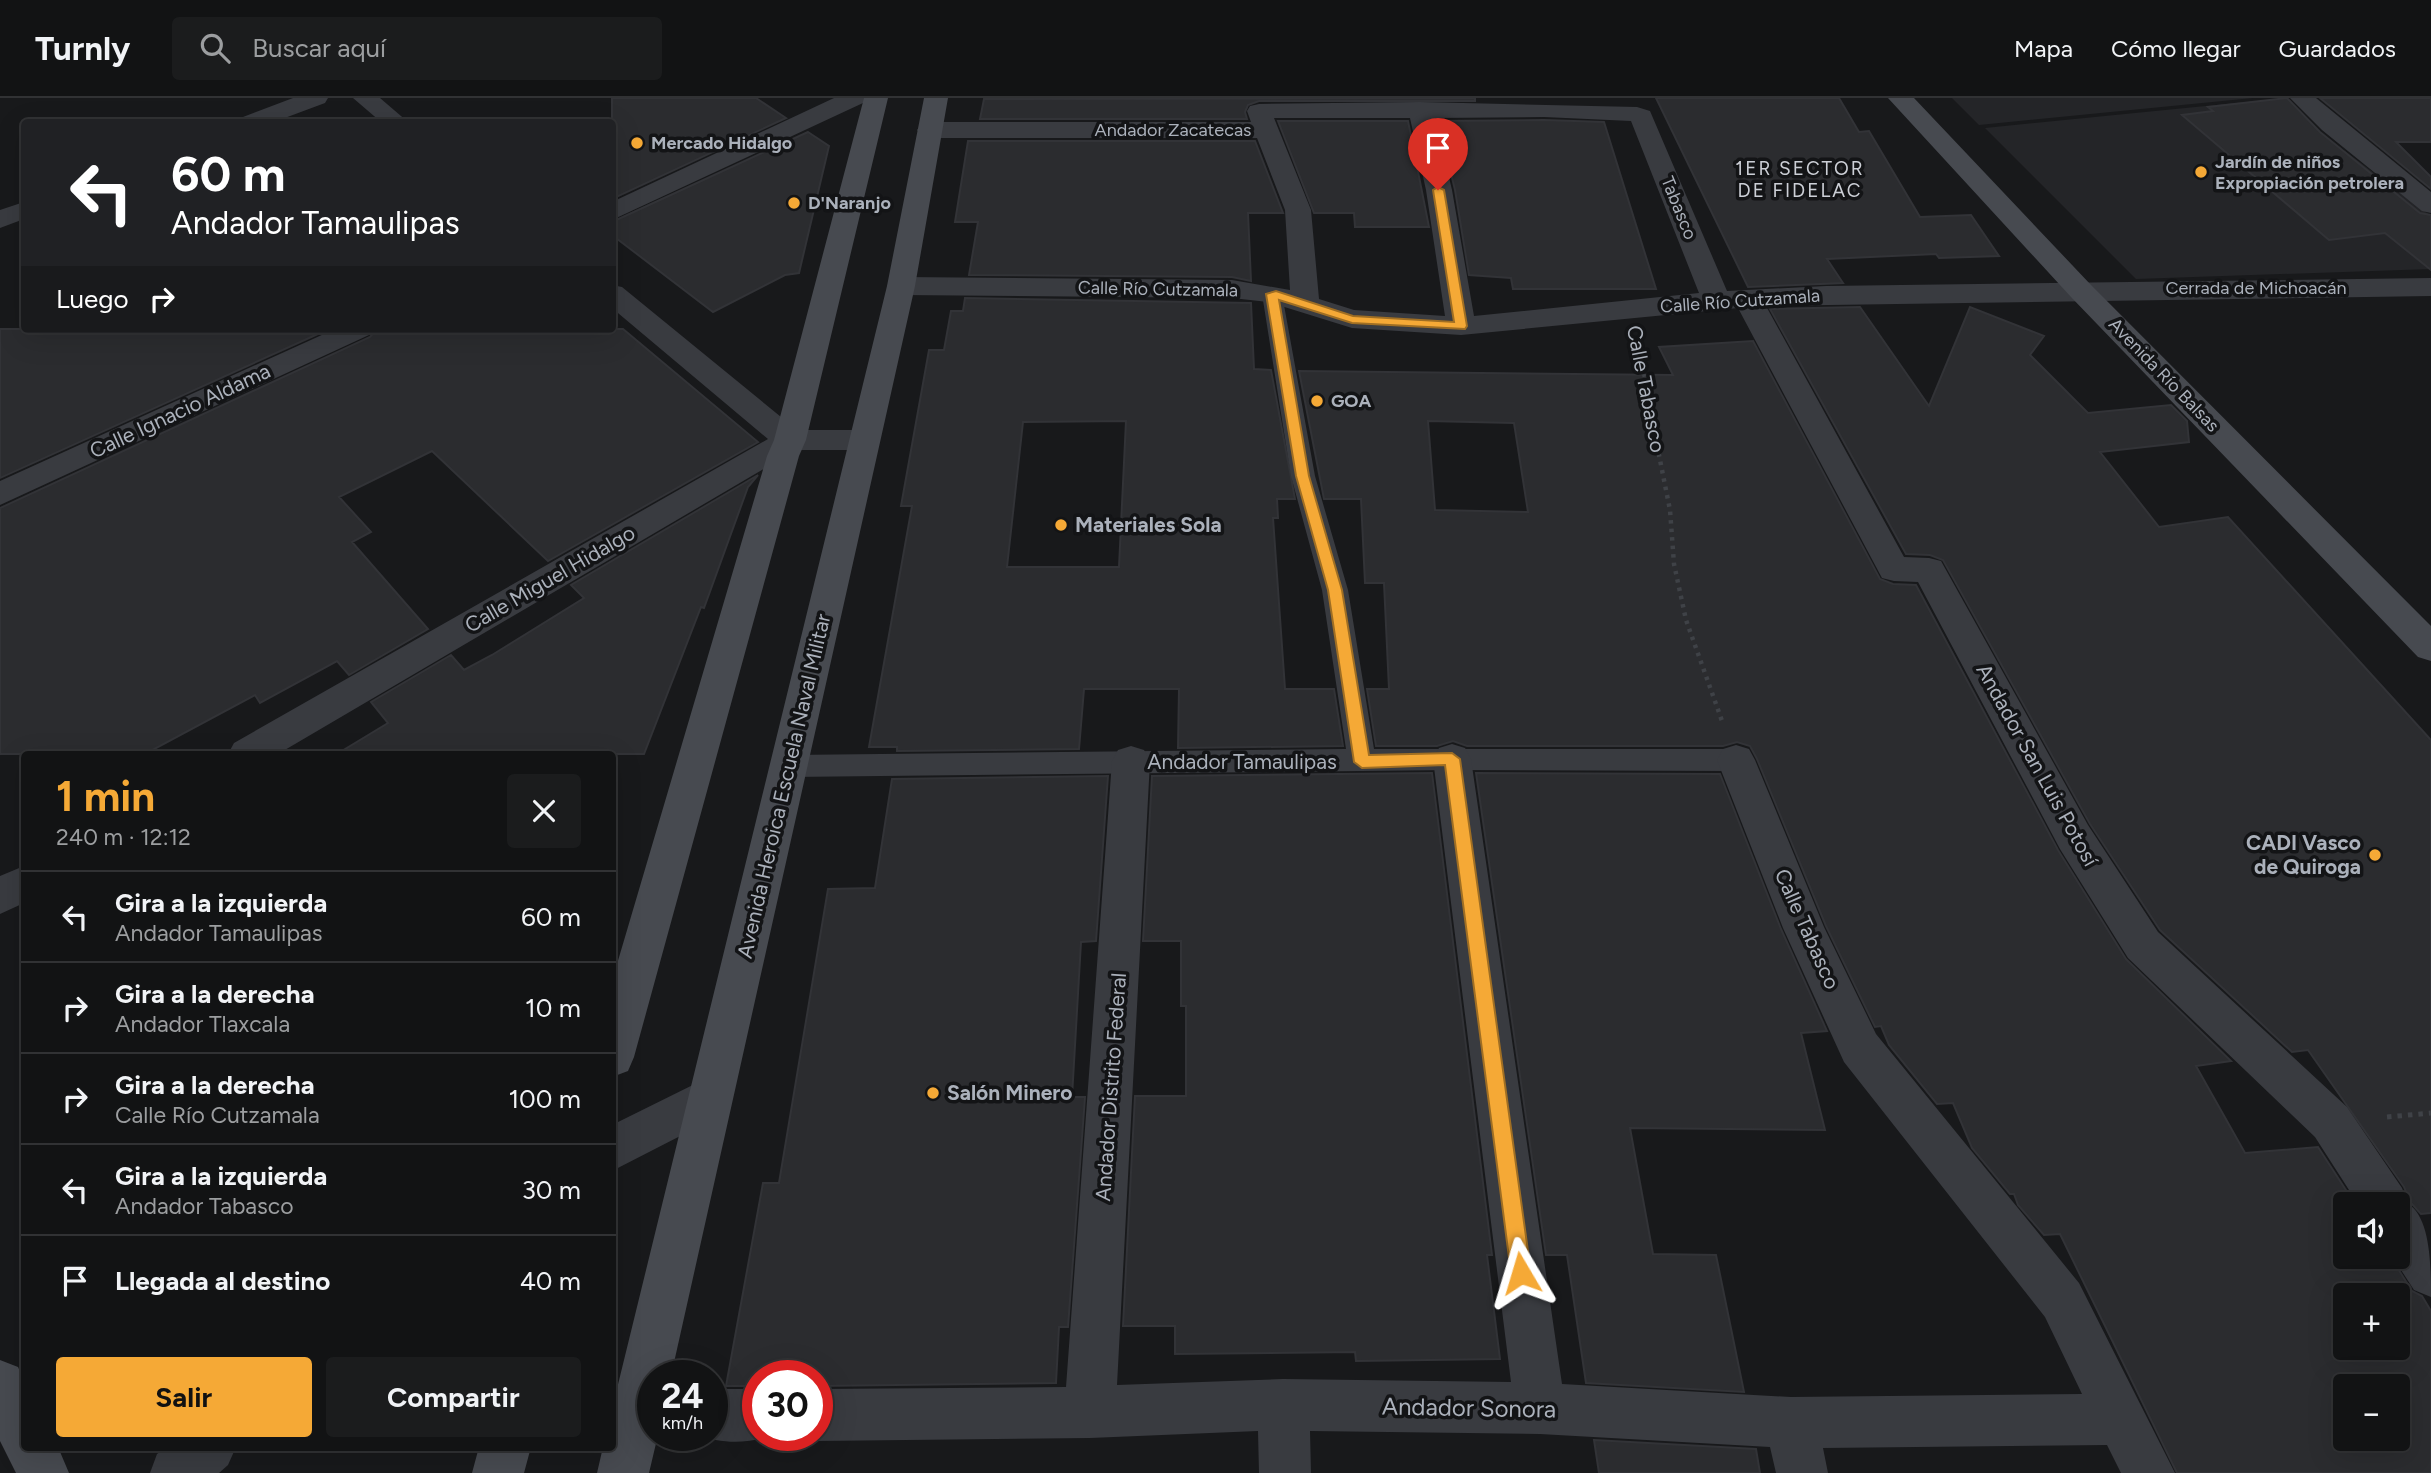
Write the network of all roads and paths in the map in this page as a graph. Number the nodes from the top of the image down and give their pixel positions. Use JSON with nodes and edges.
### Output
{"nodes":[{"id":1,"x":316,"y":98,"type":"edge"},
{"id":2,"x":365,"y":98,"type":"edge"},
{"id":3,"x":854,"y":98,"type":"edge"},
{"id":4,"x":876,"y":98,"type":"edge"},
{"id":5,"x":1900,"y":98,"type":"edge"},
{"id":6,"x":2302,"y":98,"type":"edge"},
{"id":7,"x":1542,"y":104,"type":"edge"},
{"id":8,"x":1420,"y":109,"type":"junction"},
{"id":9,"x":933,"y":114,"type":"edge"},
{"id":10,"x":1641,"y":117,"type":"joint"},
{"id":11,"x":260,"y":119,"type":"edge"},
{"id":12,"x":392,"y":119,"type":"edge"},
{"id":13,"x":1265,"y":130,"type":"junction"},
{"id":14,"x":2431,"y":205,"type":"edge"},
{"id":15,"x":616,"y":210,"type":"edge"},
{"id":16,"x":21,"y":211,"type":"edge"},
{"id":17,"x":0,"y":220,"type":"edge"},
{"id":18,"x":901,"y":286,"type":"junction"},
{"id":19,"x":2431,"y":287,"type":"edge"},
{"id":20,"x":2081,"y":291,"type":"junction"},
{"id":21,"x":1272,"y":294,"type":"junction"},
{"id":22,"x":616,"y":296,"type":"edge"},
{"id":23,"x":1732,"y":300,"type":"junction"},
{"id":24,"x":1305,"y":303,"type":"junction"},
{"id":25,"x":1631,"y":310,"type":"junction"},
{"id":26,"x":1461,"y":326,"type":"junction"},
{"id":27,"x":350,"y":333,"type":"edge"},
{"id":28,"x":790,"y":440,"type":"junction"},
{"id":29,"x":864,"y":440,"type":"junction"},
{"id":30,"x":0,"y":494,"type":"edge"},
{"id":31,"x":2431,"y":648,"type":"edge"},
{"id":32,"x":252,"y":751,"type":"edge"},
{"id":33,"x":1452,"y":759,"type":"junction"},
{"id":34,"x":1736,"y":760,"type":"junction"},
{"id":35,"x":1131,"y":761,"type":"junction"},
{"id":36,"x":1362,"y":762,"type":"junction"},
{"id":37,"x":790,"y":766,"type":"junction"},
{"id":38,"x":21,"y":885,"type":"edge"},
{"id":39,"x":0,"y":897,"type":"edge"},
{"id":40,"x":616,"y":1043,"type":"edge"},
{"id":41,"x":711,"y":1097,"type":"junction"},
{"id":42,"x":616,"y":1147,"type":"edge"},
{"id":43,"x":2377,"y":1192,"type":"edge"},
{"id":44,"x":2410,"y":1241,"type":"edge"},
{"id":45,"x":2431,"y":1273,"type":"edge"},
{"id":46,"x":656,"y":1360,"type":"edge"},
{"id":47,"x":0,"y":1385,"type":"edge"},
{"id":48,"x":1283,"y":1405,"type":"junction"},
{"id":49,"x":1540,"y":1408,"type":"junction"},
{"id":50,"x":1090,"y":1412,"type":"junction"},
{"id":51,"x":833,"y":1415,"type":"edge"},
{"id":52,"x":2121,"y":1419,"type":"junction"},
{"id":53,"x":1791,"y":1423,"type":"junction"},
{"id":54,"x":21,"y":1429,"type":"edge"},
{"id":55,"x":637,"y":1435,"type":"edge"},
{"id":56,"x":33,"y":1451,"type":"edge"},
{"id":57,"x":205,"y":1451,"type":"edge"},
{"id":58,"x":504,"y":1451,"type":"edge"},
{"id":59,"x":43,"y":1473,"type":"edge"},
{"id":60,"x":176,"y":1473,"type":"edge"},
{"id":61,"x":498,"y":1473,"type":"edge"},
{"id":62,"x":623,"y":1473,"type":"edge"},
{"id":63,"x":1285,"y":1473,"type":"edge"},
{"id":64,"x":1802,"y":1473,"type":"edge"},
{"id":65,"x":2149,"y":1473,"type":"edge"}],
"edges":[{"from":1,"to":11,"type":"street"},
{"from":2,"to":12,"type":"street"},
{"from":3,"to":15,"type":"street"},
{"from":4,"to":28,"type":"street"},
{"from":5,"to":20,"type":"street","name":"Avenida Río Balsas"},
{"from":6,"to":14,"type":"street"},
{"from":7,"to":8,"type":"street","name":"Andador Zacatecas"},
{"from":7,"to":10,"type":"street","name":"Andador Zacatecas"},
{"from":8,"to":13,"type":"street","name":"Andador Zacatecas"},
{"from":8,"to":26,"type":"street"},
{"from":9,"to":13,"type":"street","name":"Andador Zacatecas"},
{"from":9,"to":18,"type":"street","name":"Avenida Heroica Escuela Naval Militar"},
{"from":10,"to":23,"type":"street","name":"Tabasco"},
{"from":13,"to":24,"type":"street"},
{"from":16,"to":17,"type":"street"},
{"from":18,"to":21,"type":"street","name":"Calle Río Cutzamala"},
{"from":18,"to":29,"type":"street","name":"Avenida Heroica Escuela Naval Militar"},
{"from":19,"to":20,"type":"street","name":"Cerrada de Michoacán"},
{"from":20,"to":23,"type":"street","name":"Calle Río Cutzamala"},
{"from":20,"to":31,"type":"street","name":"Avenida Río Balsas"},
{"from":21,"to":24,"type":"street","name":"Calle Río Cutzamala"},
{"from":21,"to":36,"type":"lane"},
{"from":22,"to":28,"type":"street"},
{"from":23,"to":25,"type":"street","name":"Calle Río Cutzamala"},
{"from":23,"to":43,"type":"street","name":"Andador San Luis Potosí"},
{"from":24,"to":26,"type":"street","name":"Calle Río Cutzamala"},
{"from":25,"to":26,"type":"street","name":"Calle Río Cutzamala"},
{"from":25,"to":34,"type":"path","name":"Calle Tabasco"},
{"from":27,"to":30,"type":"street","name":"Calle Ignacio Aldama"},
{"from":28,"to":29,"type":"street"},
{"from":28,"to":32,"type":"street","name":"Calle Miguel Hidalgo"},
{"from":28,"to":40,"type":"street"},
{"from":29,"to":37,"type":"street","name":"Avenida Heroica Escuela Naval Militar"},
{"from":33,"to":34,"type":"lane","name":"Andador Tamaulipas"},
{"from":33,"to":36,"type":"lane","name":"Andador Tamaulipas"},
{"from":33,"to":49,"type":"street"},
{"from":34,"to":52,"type":"street","name":"Calle Tabasco"},
{"from":35,"to":36,"type":"lane","name":"Andador Tamaulipas"},
{"from":35,"to":37,"type":"lane","name":"Andador Tamaulipas"},
{"from":35,"to":50,"type":"street","name":"Andador Distrito Federal"},
{"from":37,"to":41,"type":"street","name":"Avenida Heroica Escuela Naval Militar"},
{"from":38,"to":39,"type":"street"},
{"from":41,"to":42,"type":"street"},
{"from":41,"to":46,"type":"street","name":"Avenida Heroica Escuela Naval Militar"},
{"from":44,"to":45,"type":"street"},
{"from":47,"to":54,"type":"street"},
{"from":48,"to":49,"type":"street","name":"Andador Sonora"},
{"from":48,"to":50,"type":"street","name":"Andador Sonora"},
{"from":48,"to":63,"type":"street"},
{"from":49,"to":53,"type":"street","name":"Andador Sonora"},
{"from":50,"to":51,"type":"street","name":"Andador Sonora"},
{"from":52,"to":53,"type":"street","name":"Andador Sonora"},
{"from":52,"to":65,"type":"street","name":"Calle Tabasco"},
{"from":53,"to":64,"type":"street"},
{"from":55,"to":62,"type":"street","name":"Avenida Heroica Escuela Naval Militar"},
{"from":56,"to":59,"type":"street"},
{"from":57,"to":60,"type":"street"},
{"from":58,"to":61,"type":"street"}]}
